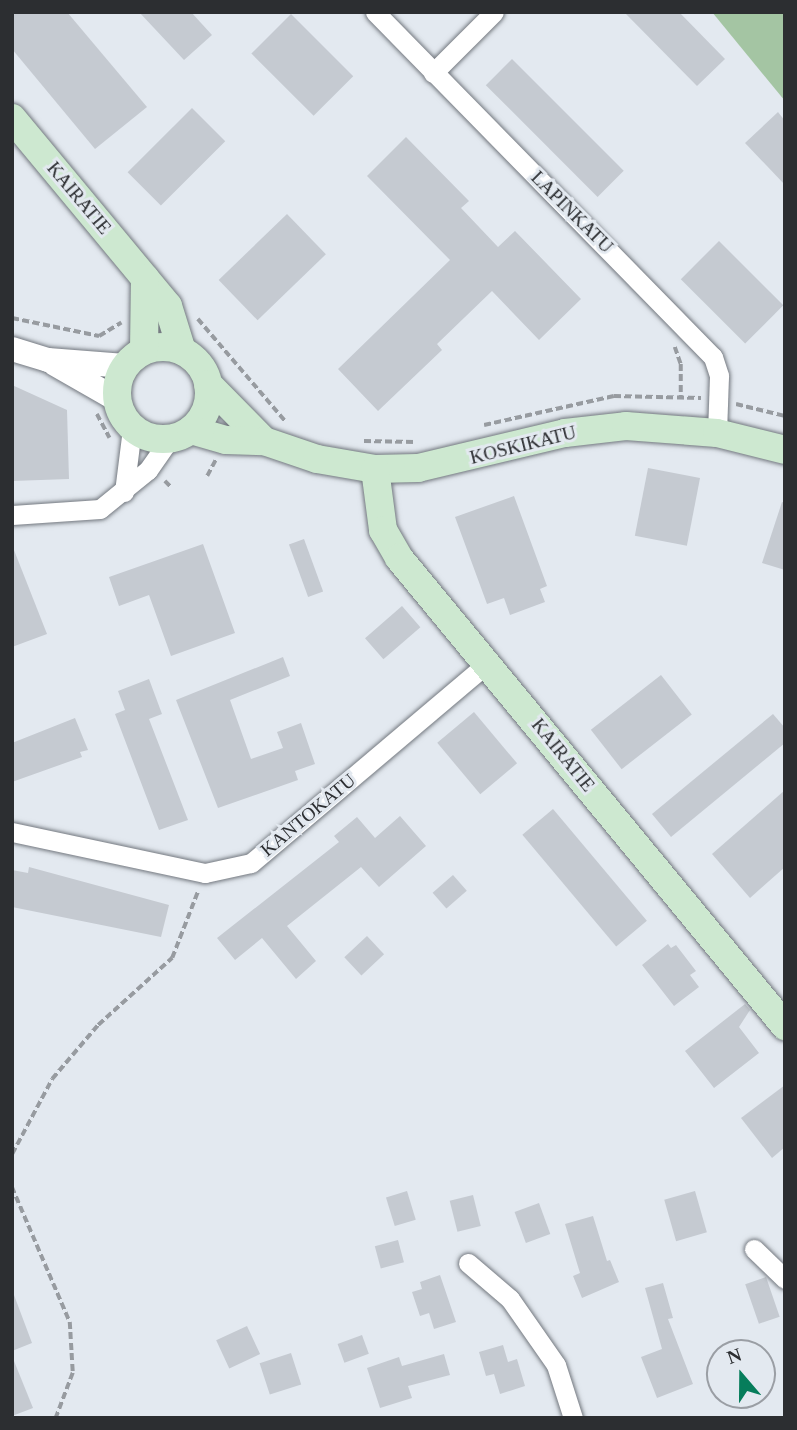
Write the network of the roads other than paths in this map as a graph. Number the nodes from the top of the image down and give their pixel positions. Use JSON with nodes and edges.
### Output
{"nodes":[{"id":1,"x":376,"y":12,"type":"edge"},
{"id":2,"x":494,"y":12,"type":"edge"},
{"id":3,"x":433,"y":73,"type":"junction"},
{"id":4,"x":12,"y":118,"type":"edge"},
{"id":5,"x":145,"y":278,"type":"junction"},
{"id":6,"x":12,"y":349,"type":"edge"},
{"id":7,"x":182,"y":351,"type":"junction"},
{"id":8,"x":135,"y":358,"type":"junction"},
{"id":9,"x":48,"y":360,"type":"junction"},
{"id":10,"x":208,"y":384,"type":"junction"},
{"id":11,"x":116,"y":399,"type":"junction"},
{"id":12,"x":132,"y":429,"type":"junction"},
{"id":13,"x":716,"y":433,"type":"junction"},
{"id":14,"x":180,"y":435,"type":"junction"},
{"id":15,"x":264,"y":441,"type":"junction"},
{"id":16,"x":785,"y":450,"type":"edge"},
{"id":17,"x":375,"y":469,"type":"junction"},
{"id":18,"x":124,"y":492,"type":"junction"},
{"id":19,"x":12,"y":515,"type":"edge"},
{"id":20,"x":488,"y":663,"type":"junction"},
{"id":21,"x":12,"y":832,"type":"edge"},
{"id":22,"x":785,"y":1026,"type":"edge"},
{"id":23,"x":754,"y":1249,"type":"dead end"},
{"id":24,"x":468,"y":1262,"type":"dead end"},
{"id":25,"x":785,"y":1279,"type":"edge"},
{"id":26,"x":573,"y":1418,"type":"edge"}],
"edges":[{"from":1,"to":3,"type":"street","name":"LAPINKATU"},
{"from":2,"to":3,"type":"street"},
{"from":3,"to":13,"type":"street","name":"LAPINKATU"},
{"from":4,"to":5,"type":"main road","name":"KAIRATIE"},
{"from":5,"to":7,"type":"main road","name":"KAIRATIE"},
{"from":5,"to":8,"type":"main road"},
{"from":6,"to":9,"type":"street"},
{"from":7,"to":8,"type":"main road"},
{"from":7,"to":10,"type":"main road"},
{"from":8,"to":9,"type":"street"},
{"from":8,"to":11,"type":"main road"},
{"from":9,"to":11,"type":"street"},
{"from":10,"to":14,"type":"main road"},
{"from":10,"to":15,"type":"main road","name":"KOSKIKATU"},
{"from":11,"to":12,"type":"main road"},
{"from":12,"to":14,"type":"main road"},
{"from":12,"to":18,"type":"street"},
{"from":13,"to":16,"type":"main road","name":"KOSKIKATU"},
{"from":13,"to":17,"type":"main road","name":"KOSKIKATU"},
{"from":14,"to":15,"type":"main road","name":"KOSKIKATU"},
{"from":14,"to":18,"type":"street"},
{"from":15,"to":17,"type":"main road","name":"KOSKIKATU"},
{"from":17,"to":20,"type":"main road","name":"KAIRATIE"},
{"from":18,"to":19,"type":"street"},
{"from":20,"to":21,"type":"street","name":"KANTOKATU"},
{"from":20,"to":22,"type":"main road","name":"KAIRATIE"},
{"from":23,"to":25,"type":"street"},
{"from":24,"to":26,"type":"street"}]}
